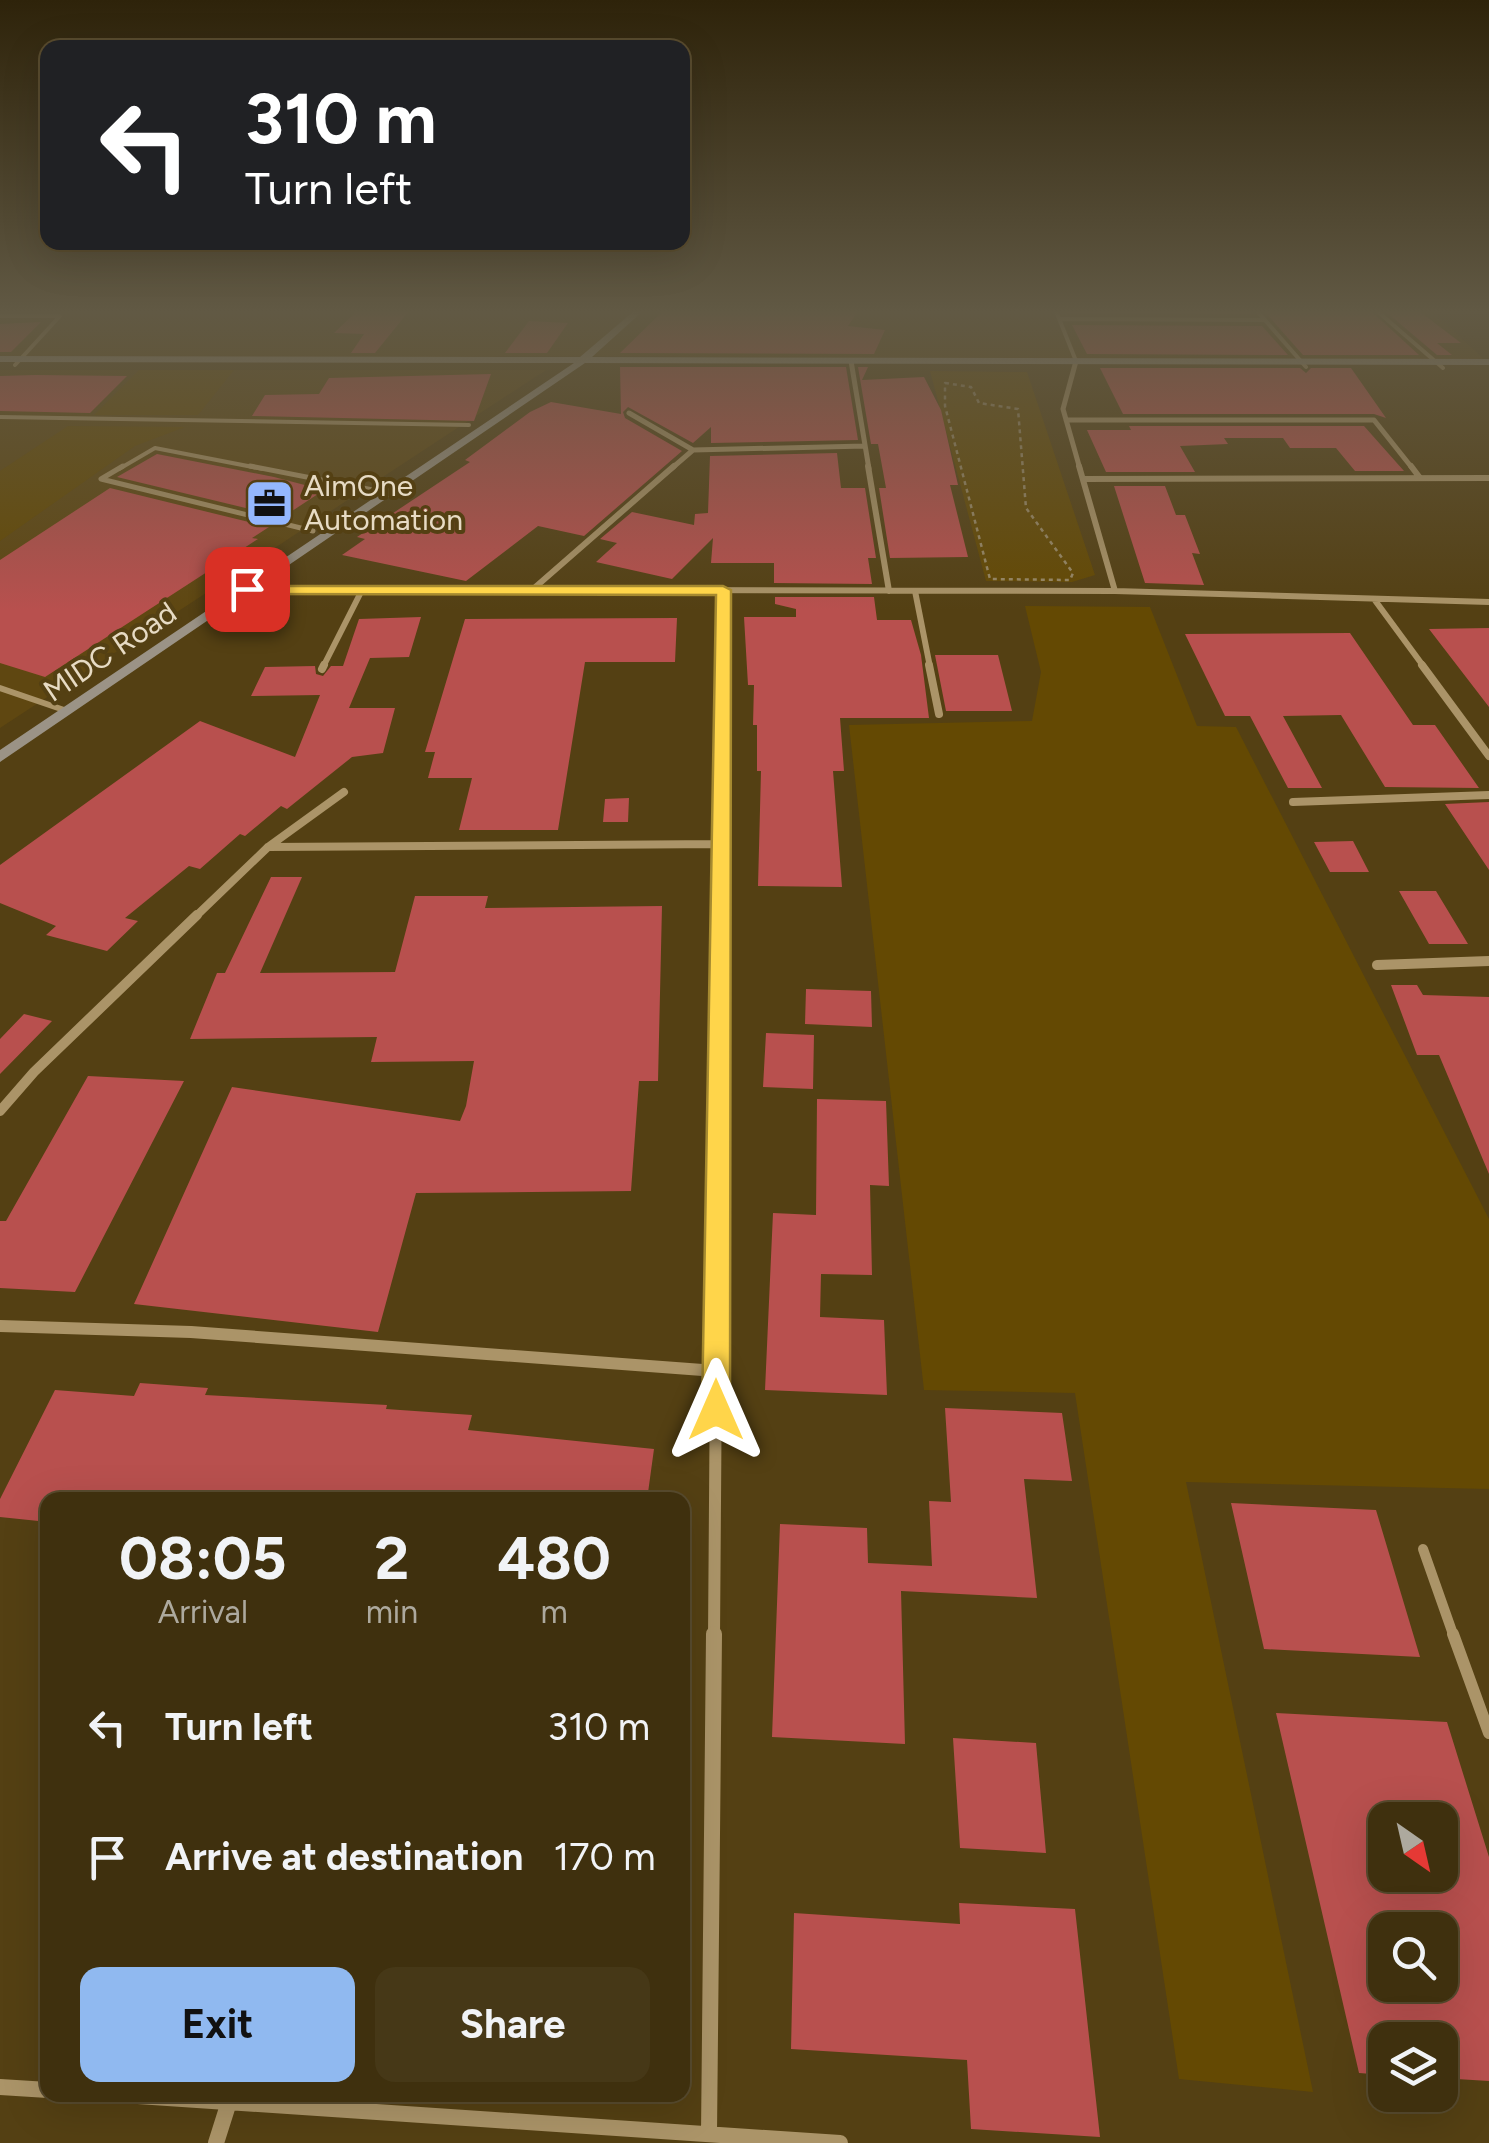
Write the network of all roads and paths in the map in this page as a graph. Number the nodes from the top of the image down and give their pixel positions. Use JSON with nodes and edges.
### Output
{"nodes":[{"id":1,"x":492,"y":411,"type":"edge"},
{"id":2,"x":502,"y":411,"type":"edge"},
{"id":3,"x":859,"y":411,"type":"edge"},
{"id":4,"x":947,"y":411,"type":"edge"},
{"id":5,"x":1018,"y":411,"type":"edge"},
{"id":6,"x":1064,"y":411,"type":"edge"},
{"id":7,"x":628,"y":412,"type":"dead end"},
{"id":8,"x":0,"y":417,"type":"edge"},
{"id":9,"x":1066,"y":420,"type":"junction"},
{"id":10,"x":469,"y":425,"type":"junction"},
{"id":11,"x":865,"y":446,"type":"junction"},
{"id":12,"x":692,"y":450,"type":"junction"},
{"id":13,"x":1420,"y":478,"type":"junction"},
{"id":14,"x":1489,"y":478,"type":"edge"},
{"id":15,"x":1082,"y":479,"type":"junction"},
{"id":16,"x":373,"y":490,"type":"junction"},
{"id":17,"x":313,"y":530,"type":"junction"},
{"id":18,"x":1070,"y":580,"type":"joint"},
{"id":19,"x":226,"y":589,"type":"junction"},
{"id":20,"x":247,"y":589,"type":"junction"},
{"id":21,"x":362,"y":590,"type":"junction"},
{"id":22,"x":532,"y":590,"type":"junction"},
{"id":23,"x":723,"y":590,"type":"junction"},
{"id":24,"x":889,"y":591,"type":"junction"},
{"id":25,"x":915,"y":591,"type":"junction"},
{"id":26,"x":1114,"y":592,"type":"junction"},
{"id":27,"x":1374,"y":598,"type":"junction"},
{"id":28,"x":1489,"y":602,"type":"edge"},
{"id":29,"x":322,"y":669,"type":"dead end"},
{"id":30,"x":0,"y":688,"type":"edge"},
{"id":31,"x":52,"y":706,"type":"junction"},
{"id":32,"x":68,"y":711,"type":"junction"},
{"id":33,"x":940,"y":714,"type":"dead end"},
{"id":34,"x":0,"y":740,"type":"edge"},
{"id":35,"x":1489,"y":756,"type":"edge"},
{"id":36,"x":0,"y":757,"type":"edge"},
{"id":37,"x":344,"y":792,"type":"dead end"},
{"id":38,"x":1489,"y":794,"type":"edge"},
{"id":39,"x":1293,"y":802,"type":"dead end"},
{"id":40,"x":721,"y":844,"type":"junction"},
{"id":41,"x":268,"y":847,"type":"junction"},
{"id":42,"x":1489,"y":961,"type":"edge"},
{"id":43,"x":1377,"y":965,"type":"dead end"},
{"id":44,"x":0,"y":1112,"type":"edge"},
{"id":45,"x":0,"y":1326,"type":"edge"},
{"id":46,"x":716,"y":1372,"type":"junction"},
{"id":47,"x":1423,"y":1549,"type":"dead end"},
{"id":48,"x":1489,"y":1732,"type":"edge"},
{"id":49,"x":0,"y":2087,"type":"edge"},
{"id":50,"x":40,"y":2090,"type":"edge"},
{"id":51,"x":229,"y":2102,"type":"joint"},
{"id":52,"x":709,"y":2134,"type":"junction"},
{"id":53,"x":216,"y":2143,"type":"edge"},
{"id":54,"x":840,"y":2143,"type":"edge"}],
"edges":[{"from":1,"to":10,"type":"main road","name":"MIDC Road"},
{"from":2,"to":20,"type":"main road","name":"MIDC Road"},
{"from":3,"to":11,"type":"street"},
{"from":4,"to":18,"type":"path"},
{"from":5,"to":18,"type":"path"},
{"from":6,"to":9,"type":"street"},
{"from":7,"to":12,"type":"street"},
{"from":8,"to":10,"type":"lane"},
{"from":9,"to":13,"type":"street"},
{"from":9,"to":15,"type":"street"},
{"from":10,"to":16,"type":"main road","name":"MIDC Road"},
{"from":11,"to":12,"type":"street"},
{"from":11,"to":24,"type":"street"},
{"from":12,"to":22,"type":"street"},
{"from":13,"to":14,"type":"street"},
{"from":13,"to":15,"type":"street"},
{"from":15,"to":26,"type":"street"},
{"from":16,"to":17,"type":"main road","name":"MIDC Road"},
{"from":16,"to":17,"type":"lane"},
{"from":17,"to":19,"type":"main road","name":"MIDC Road"},
{"from":19,"to":20,"type":"street"},
{"from":19,"to":31,"type":"main road","name":"MIDC Road"},
{"from":20,"to":21,"type":"street"},
{"from":20,"to":32,"type":"main road","name":"MIDC Road"},
{"from":21,"to":22,"type":"street"},
{"from":21,"to":29,"type":"street"},
{"from":22,"to":23,"type":"street"},
{"from":23,"to":24,"type":"street"},
{"from":23,"to":40,"type":"street"},
{"from":24,"to":25,"type":"street"},
{"from":25,"to":26,"type":"street"},
{"from":25,"to":33,"type":"street"},
{"from":26,"to":27,"type":"street"},
{"from":27,"to":28,"type":"street"},
{"from":27,"to":35,"type":"street"},
{"from":30,"to":31,"type":"lane"},
{"from":31,"to":32,"type":"lane"},
{"from":31,"to":34,"type":"main road","name":"MIDC Road"},
{"from":32,"to":36,"type":"main road","name":"MIDC Road"},
{"from":37,"to":41,"type":"street"},
{"from":38,"to":39,"type":"street"},
{"from":40,"to":41,"type":"street"},
{"from":40,"to":46,"type":"street"},
{"from":41,"to":44,"type":"street"},
{"from":42,"to":43,"type":"street"},
{"from":45,"to":46,"type":"street"},
{"from":46,"to":52,"type":"street"},
{"from":47,"to":48,"type":"lane"},
{"from":49,"to":50,"type":"street"},
{"from":51,"to":52,"type":"street"},
{"from":51,"to":53,"type":"street"},
{"from":52,"to":54,"type":"street"}]}
